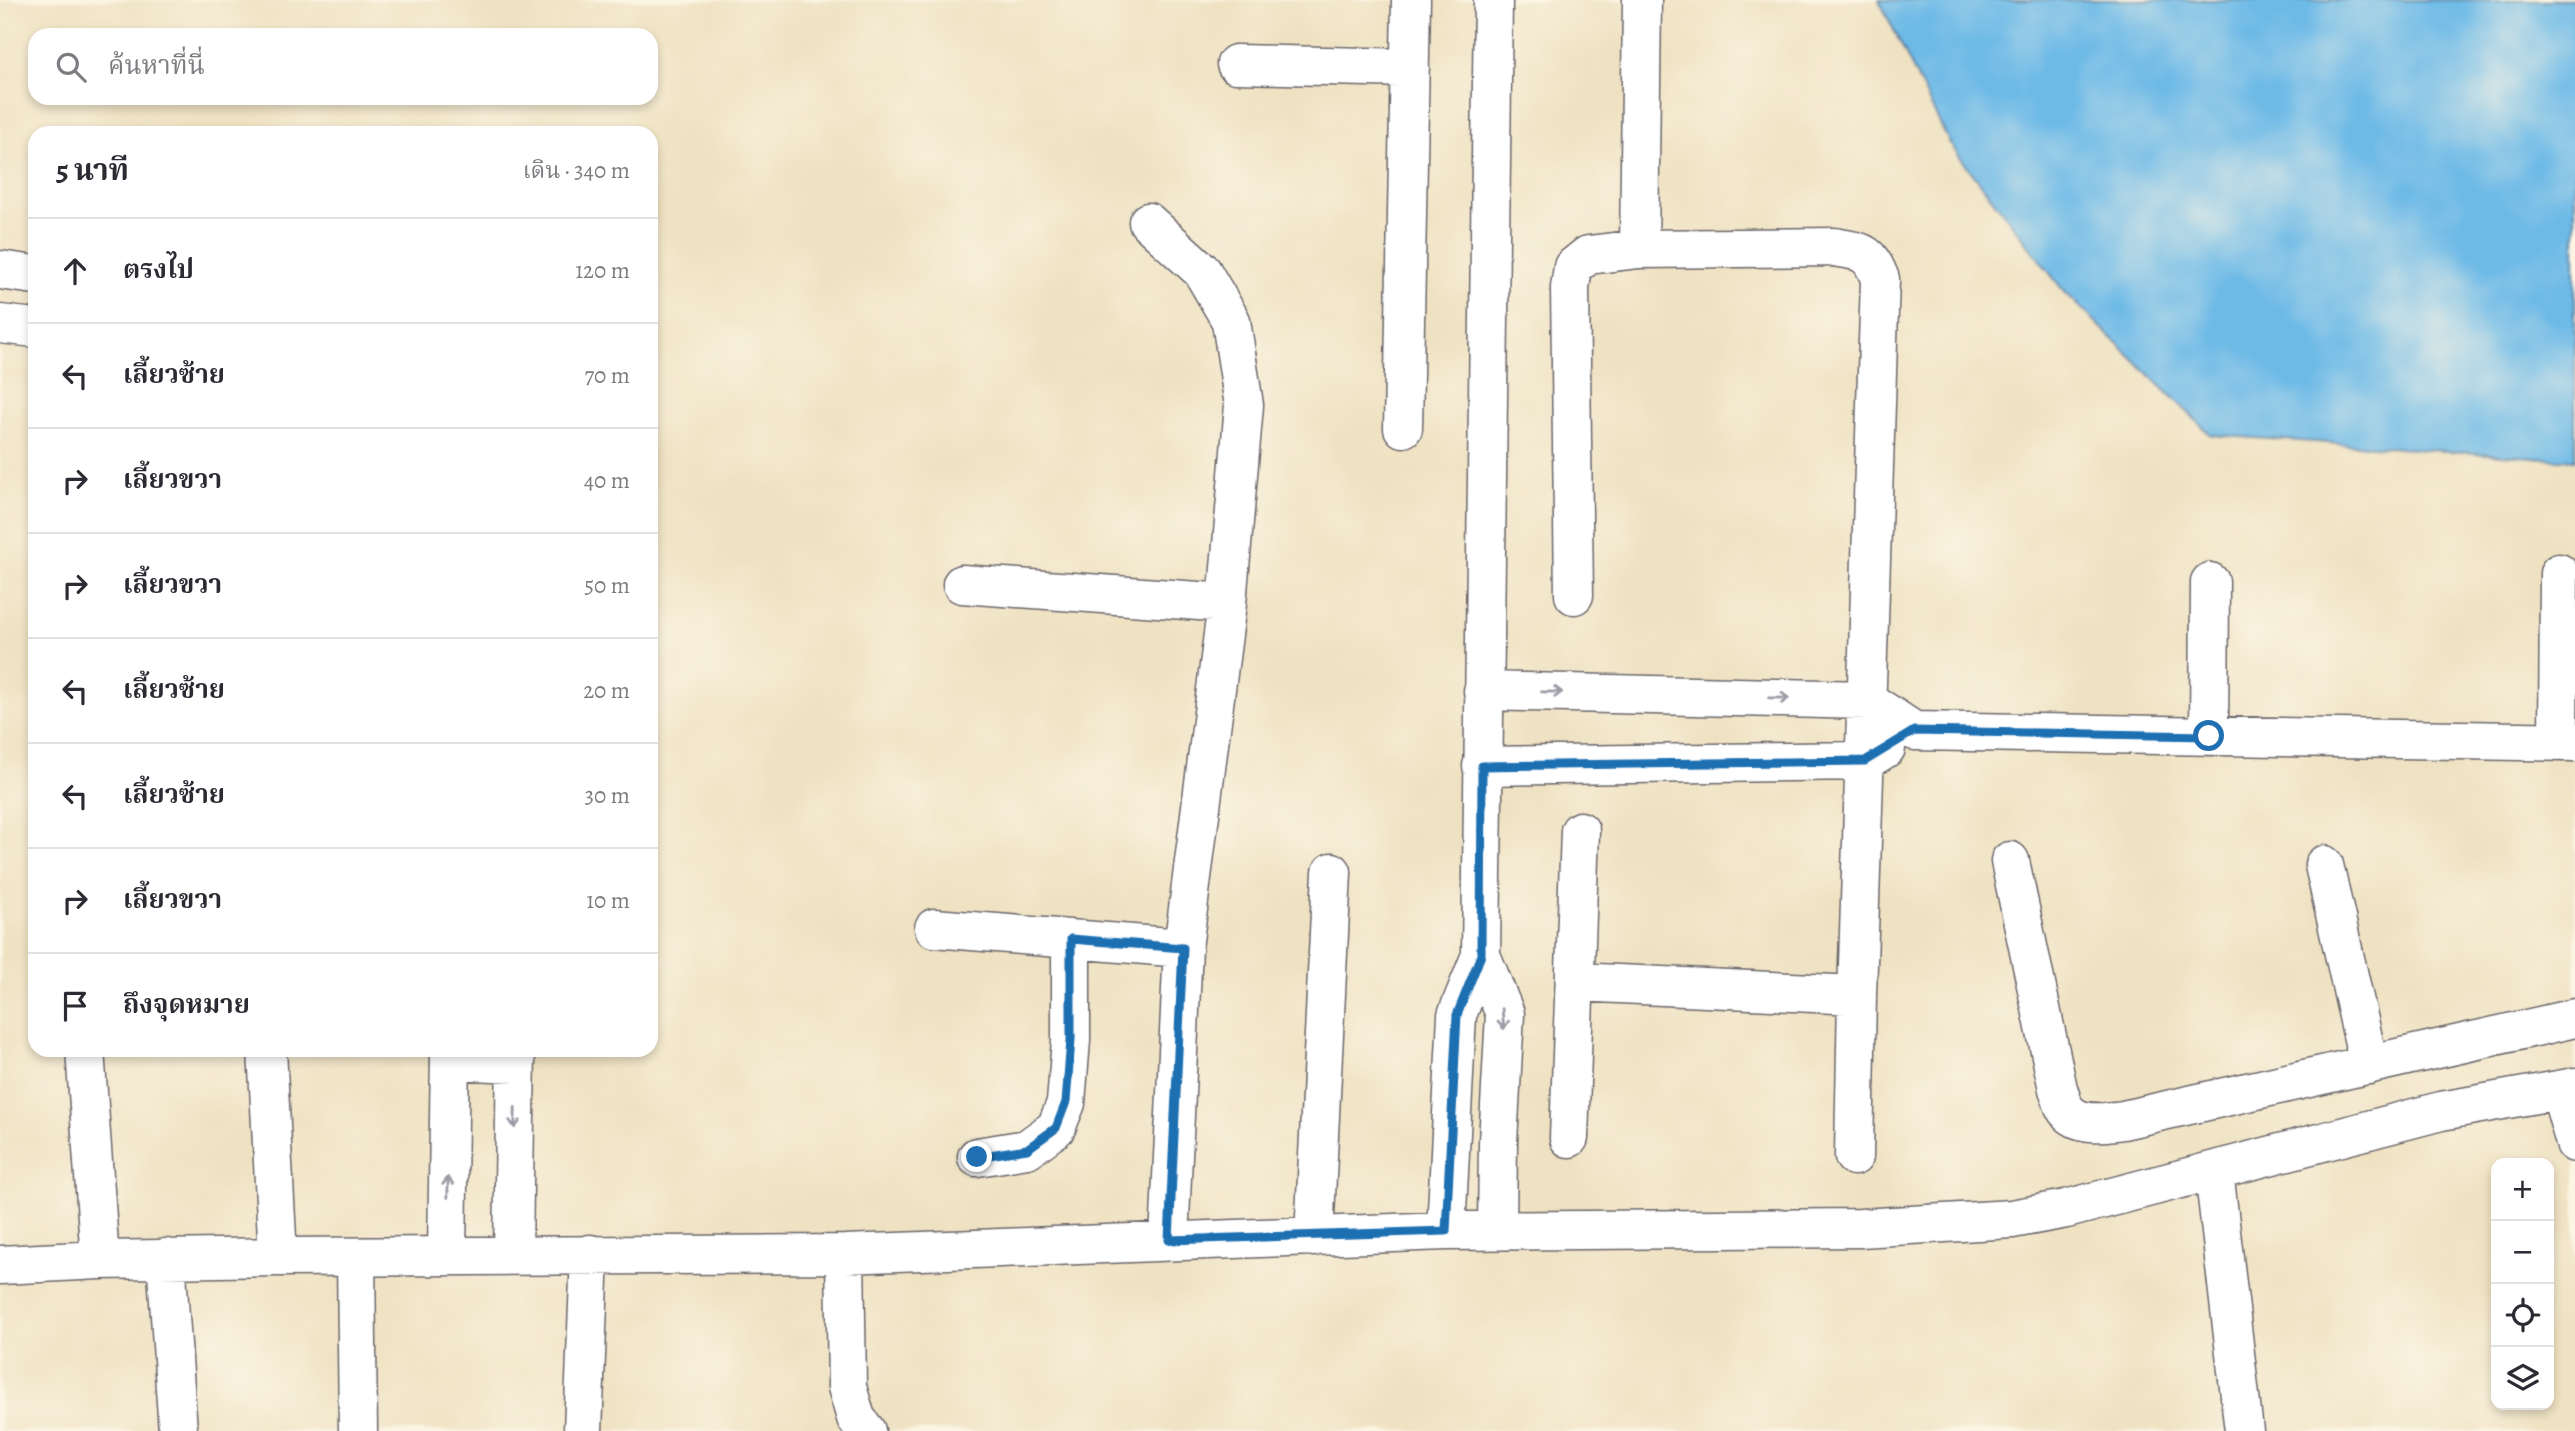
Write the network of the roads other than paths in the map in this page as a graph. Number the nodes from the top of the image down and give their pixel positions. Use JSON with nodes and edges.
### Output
{"nodes":[{"id":1,"x":1411,"y":0,"type":"edge"},
{"id":2,"x":1493,"y":0,"type":"edge"},
{"id":3,"x":1642,"y":0,"type":"edge"},
{"id":4,"x":1236,"y":64,"type":"dead end"},
{"id":5,"x":1410,"y":68,"type":"junction"},
{"id":6,"x":1149,"y":222,"type":"dead end"},
{"id":7,"x":1639,"y":249,"type":"junction"},
{"id":8,"x":0,"y":270,"type":"edge"},
{"id":9,"x":28,"y":274,"type":"edge"},
{"id":10,"x":0,"y":324,"type":"edge"},
{"id":11,"x":28,"y":327,"type":"edge"},
{"id":12,"x":1403,"y":428,"type":"dead end"},
{"id":13,"x":2559,"y":573,"type":"dead end"},
{"id":14,"x":2210,"y":582,"type":"dead end"},
{"id":15,"x":962,"y":583,"type":"dead end"},
{"id":16,"x":1574,"y":595,"type":"dead end"},
{"id":17,"x":1227,"y":603,"type":"junction"},
{"id":18,"x":1483,"y":691,"type":"junction"},
{"id":19,"x":1867,"y":699,"type":"junction"},
{"id":20,"x":1914,"y":731,"type":"junction"},
{"id":21,"x":2209,"y":736,"type":"junction"},
{"id":22,"x":2567,"y":742,"type":"edge"},
{"id":23,"x":1865,"y":761,"type":"junction"},
{"id":24,"x":1482,"y":766,"type":"junction"},
{"id":25,"x":1580,"y":831,"type":"dead end"},
{"id":26,"x":2010,"y":861,"type":"dead end"},
{"id":27,"x":2323,"y":865,"type":"dead end"},
{"id":28,"x":1332,"y":872,"type":"dead end"},
{"id":29,"x":934,"y":928,"type":"dead end"},
{"id":30,"x":1071,"y":939,"type":"junction"},
{"id":31,"x":1183,"y":948,"type":"junction"},
{"id":32,"x":1481,"y":955,"type":"junction"},
{"id":33,"x":1574,"y":982,"type":"junction"},
{"id":34,"x":1857,"y":995,"type":"junction"},
{"id":35,"x":2575,"y":1018,"type":"edge"},
{"id":36,"x":86,"y":1057,"type":"edge"},
{"id":37,"x":267,"y":1057,"type":"edge"},
{"id":38,"x":450,"y":1057,"type":"edge"},
{"id":39,"x":516,"y":1057,"type":"edge"},
{"id":40,"x":2369,"y":1065,"type":"junction"},
{"id":41,"x":2567,"y":1089,"type":"edge"},
{"id":42,"x":1569,"y":1138,"type":"dead end"},
{"id":43,"x":2575,"y":1143,"type":"edge"},
{"id":44,"x":1854,"y":1156,"type":"dead end"},
{"id":45,"x":977,"y":1157,"type":"dead end"},
{"id":46,"x":2214,"y":1171,"type":"junction"},
{"id":47,"x":1497,"y":1230,"type":"junction"},
{"id":48,"x":1446,"y":1231,"type":"junction"},
{"id":49,"x":1314,"y":1237,"type":"junction"},
{"id":50,"x":1169,"y":1240,"type":"junction"},
{"id":51,"x":590,"y":1254,"type":"junction"},
{"id":52,"x":845,"y":1254,"type":"junction"},
{"id":53,"x":447,"y":1255,"type":"junction"},
{"id":54,"x":513,"y":1255,"type":"junction"},
{"id":55,"x":278,"y":1257,"type":"junction"},
{"id":56,"x":356,"y":1257,"type":"junction"},
{"id":57,"x":166,"y":1258,"type":"junction"},
{"id":58,"x":100,"y":1259,"type":"junction"},
{"id":59,"x":0,"y":1265,"type":"edge"},
{"id":60,"x":178,"y":1431,"type":"edge"},
{"id":61,"x":358,"y":1431,"type":"edge"},
{"id":62,"x":583,"y":1431,"type":"edge"},
{"id":63,"x":866,"y":1431,"type":"edge"},
{"id":64,"x":2244,"y":1431,"type":"edge"}],
"edges":[{"from":1,"to":5,"type":"street"},
{"from":2,"to":18,"type":"street"},
{"from":3,"to":7,"type":"street"},
{"from":4,"to":5,"type":"street"},
{"from":5,"to":12,"type":"street"},
{"from":6,"to":17,"type":"street"},
{"from":7,"to":16,"type":"street"},
{"from":7,"to":19,"type":"street"},
{"from":8,"to":9,"type":"street"},
{"from":10,"to":11,"type":"street"},
{"from":13,"to":22,"type":"street"},
{"from":14,"to":21,"type":"street"},
{"from":15,"to":17,"type":"street"},
{"from":17,"to":31,"type":"street"},
{"from":18,"to":19,"type":"street","one_way":true},
{"from":18,"to":24,"type":"street"},
{"from":19,"to":20,"type":"street"},
{"from":19,"to":23,"type":"street"},
{"from":20,"to":21,"type":"street"},
{"from":20,"to":23,"type":"street"},
{"from":21,"to":22,"type":"street"},
{"from":23,"to":24,"type":"street"},
{"from":23,"to":34,"type":"street"},
{"from":24,"to":32,"type":"street"},
{"from":25,"to":33,"type":"street"},
{"from":26,"to":40,"type":"street"},
{"from":27,"to":40,"type":"street"},
{"from":28,"to":49,"type":"street"},
{"from":29,"to":30,"type":"street"},
{"from":30,"to":31,"type":"street"},
{"from":30,"to":45,"type":"street"},
{"from":31,"to":50,"type":"street"},
{"from":32,"to":47,"type":"street","one_way":true},
{"from":32,"to":48,"type":"street"},
{"from":33,"to":34,"type":"street"},
{"from":33,"to":42,"type":"street"},
{"from":34,"to":44,"type":"street"},
{"from":35,"to":40,"type":"street"},
{"from":36,"to":58,"type":"street"},
{"from":37,"to":55,"type":"street"},
{"from":53,"to":38,"type":"street","one_way":true},
{"from":39,"to":54,"type":"street","one_way":true},
{"from":41,"to":43,"type":"street"},
{"from":41,"to":46,"type":"street"},
{"from":46,"to":47,"type":"street"},
{"from":46,"to":64,"type":"street"},
{"from":47,"to":48,"type":"street"},
{"from":48,"to":49,"type":"street"},
{"from":49,"to":50,"type":"street"},
{"from":50,"to":52,"type":"street"},
{"from":51,"to":52,"type":"street"},
{"from":51,"to":54,"type":"street"},
{"from":51,"to":62,"type":"street"},
{"from":52,"to":63,"type":"street"},
{"from":53,"to":54,"type":"street"},
{"from":53,"to":56,"type":"street"},
{"from":55,"to":56,"type":"street"},
{"from":55,"to":57,"type":"street"},
{"from":56,"to":61,"type":"street"},
{"from":57,"to":58,"type":"street"},
{"from":57,"to":60,"type":"street"},
{"from":58,"to":59,"type":"street"}]}
